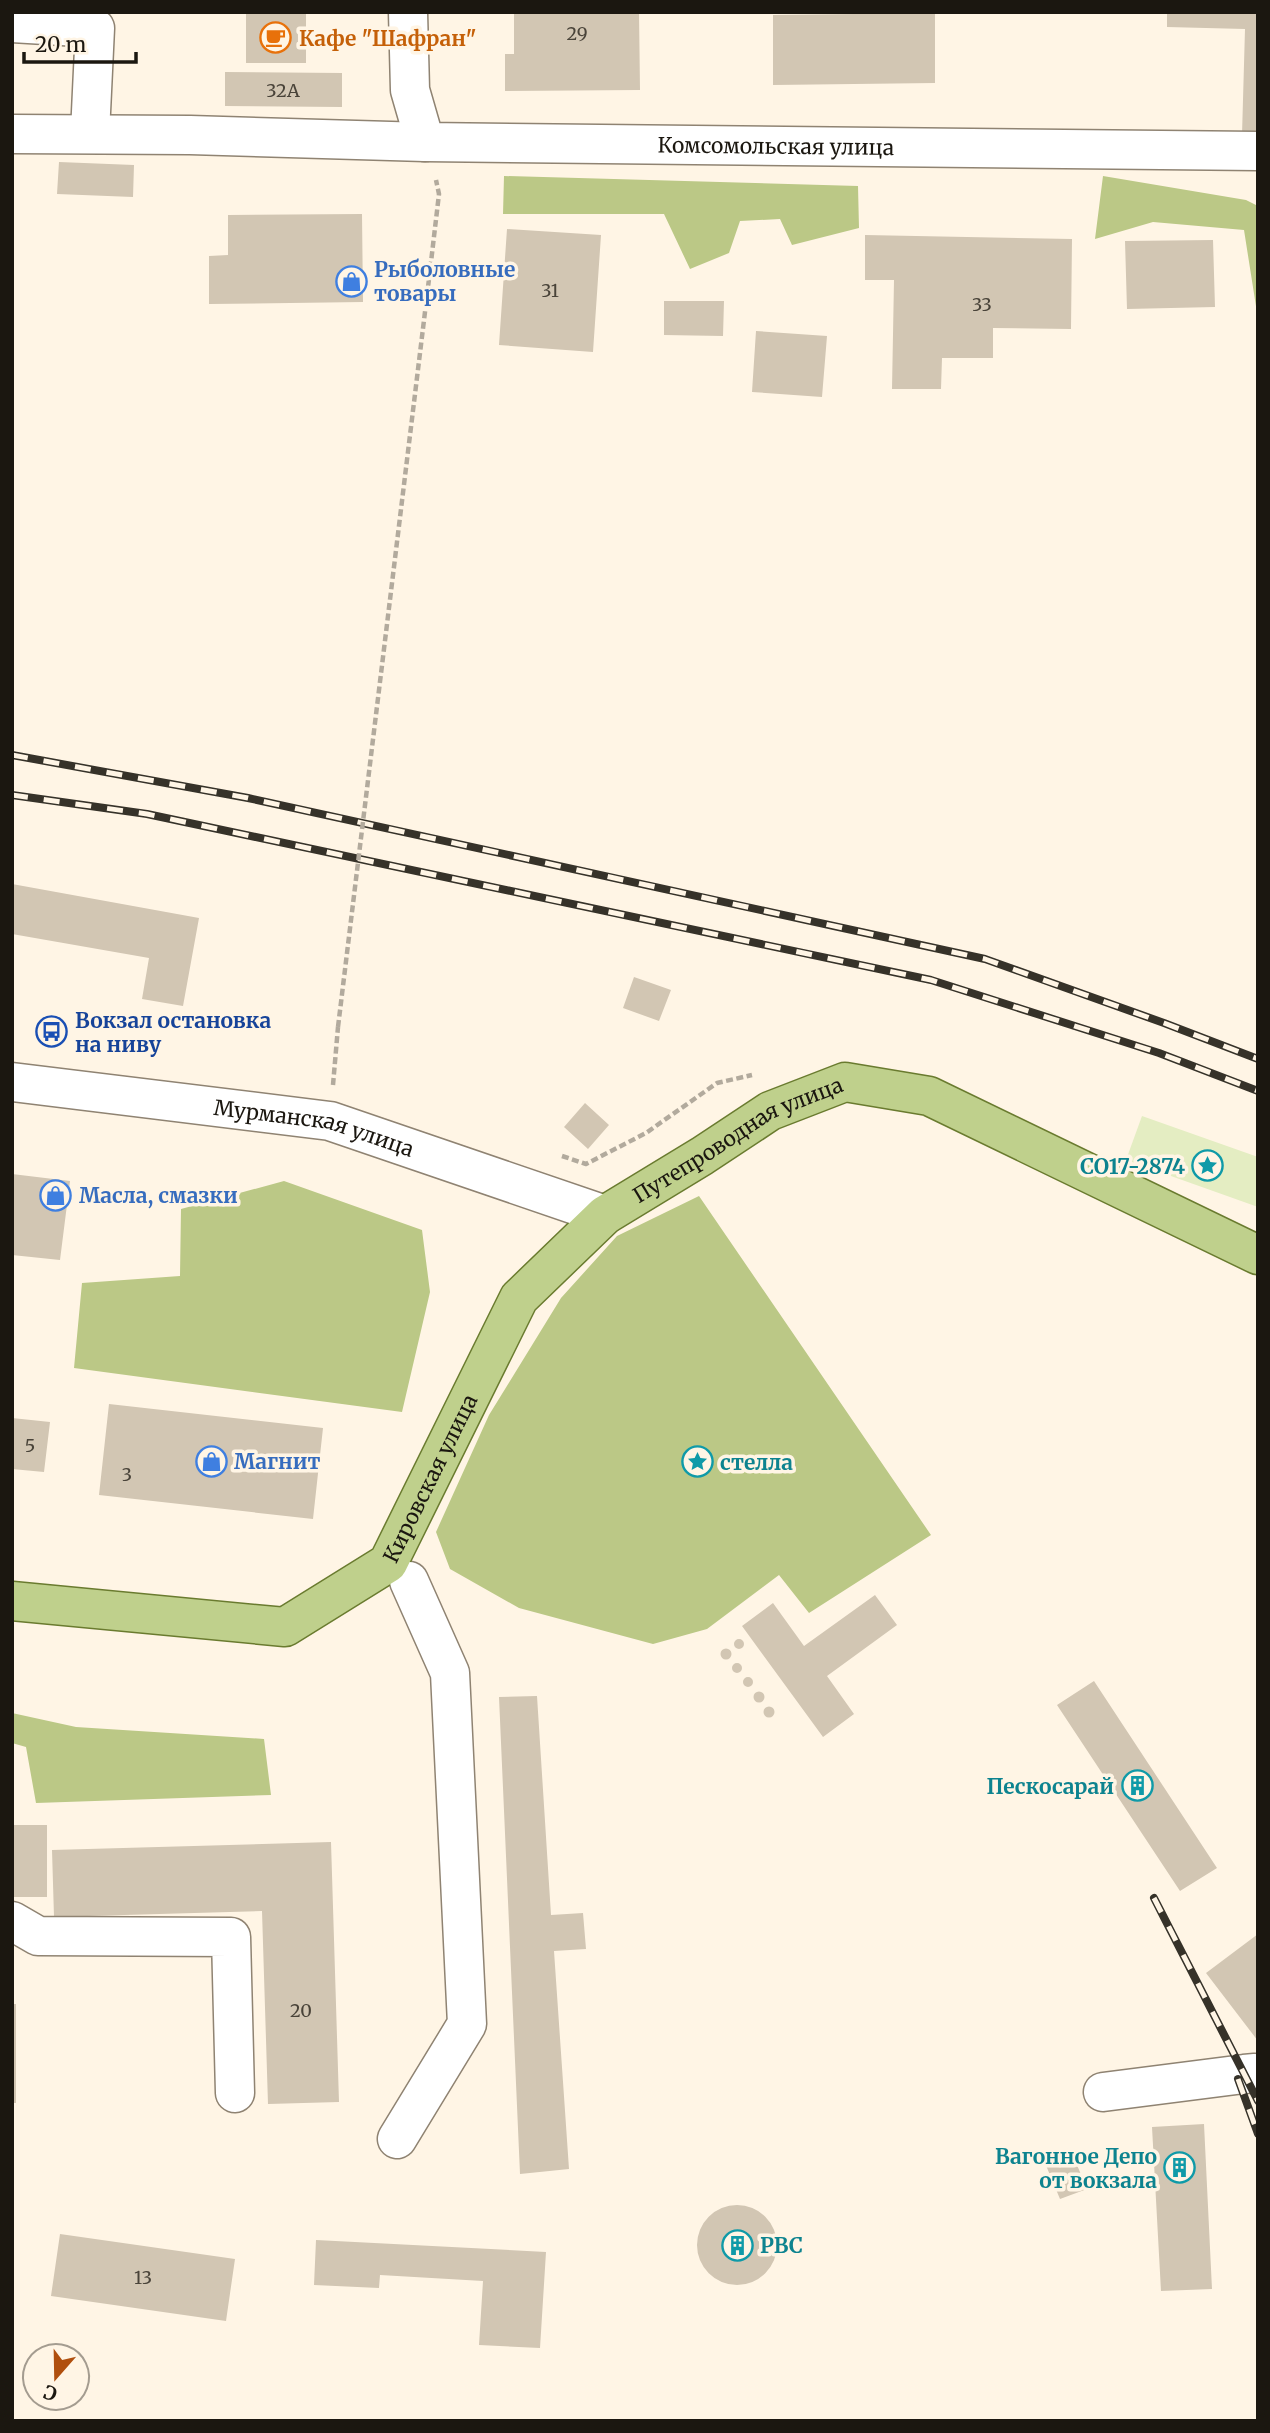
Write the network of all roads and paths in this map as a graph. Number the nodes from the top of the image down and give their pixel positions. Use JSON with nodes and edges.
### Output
{"nodes":[{"id":1,"x":408,"y":12,"type":"edge"},
{"id":2,"x":12,"y":23,"type":"edge"},
{"id":3,"x":90,"y":133,"type":"junction"},
{"id":4,"x":12,"y":134,"type":"edge"},
{"id":5,"x":425,"y":142,"type":"junction"},
{"id":6,"x":1258,"y":151,"type":"edge"},
{"id":7,"x":439,"y":194,"type":"dead end"},
{"id":8,"x":335,"y":1069,"type":"dead end"},
{"id":9,"x":12,"y":1082,"type":"edge"},
{"id":10,"x":605,"y":1215,"type":"junction"},
{"id":11,"x":1258,"y":1255,"type":"edge"},
{"id":12,"x":409,"y":1581,"type":"dead end"},
{"id":13,"x":12,"y":1601,"type":"edge"},
{"id":14,"x":12,"y":1921,"type":"edge"},
{"id":15,"x":1258,"y":2075,"type":"edge"},
{"id":16,"x":235,"y":2092,"type":"dead end"},
{"id":17,"x":1103,"y":2092,"type":"dead end"},
{"id":18,"x":397,"y":2139,"type":"dead end"}],
"edges":[{"from":1,"to":5,"type":"street"},
{"from":2,"to":3,"type":"street"},
{"from":3,"to":4,"type":"street","name":"Комсомольская улица"},
{"from":3,"to":5,"type":"street","name":"Комсомольская улица"},
{"from":5,"to":6,"type":"street","name":"Комсомольская улица"},
{"from":7,"to":8,"type":"path","bridge":true},
{"from":9,"to":10,"type":"street","name":"Мурманская улица"},
{"from":10,"to":11,"type":"main road","name":"Путепроводная улица"},
{"from":10,"to":13,"type":"main road","name":"Кировская улица"},
{"from":12,"to":18,"type":"street"},
{"from":14,"to":16,"type":"street"},
{"from":15,"to":17,"type":"street"}]}
